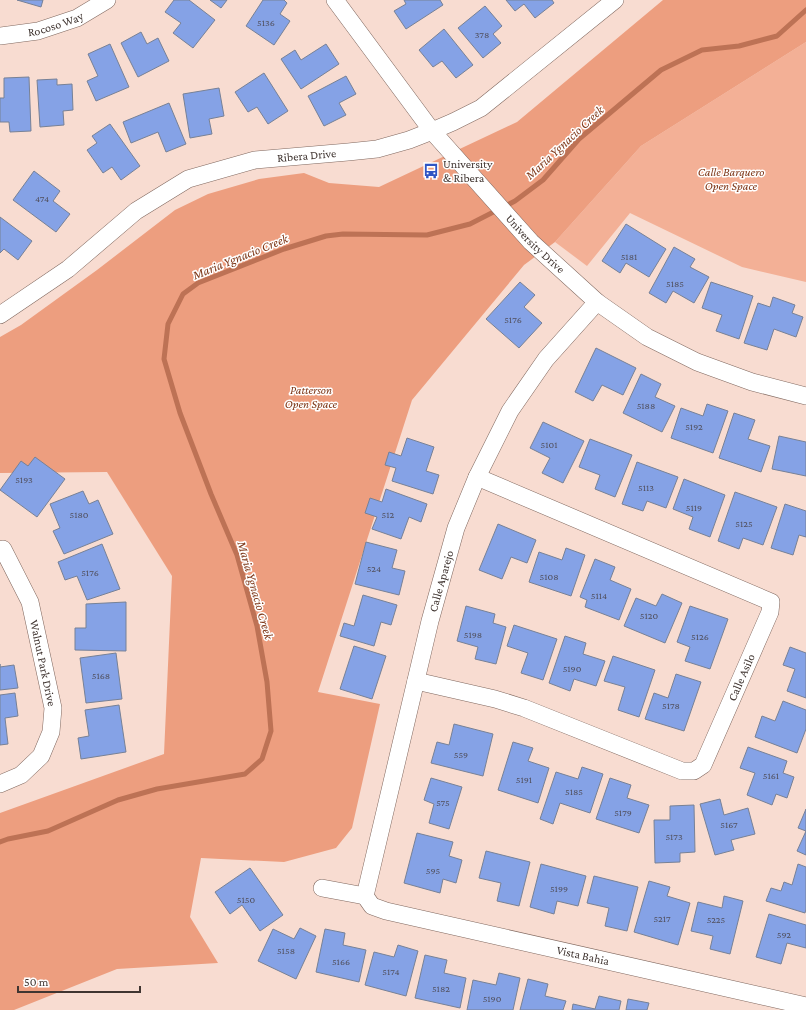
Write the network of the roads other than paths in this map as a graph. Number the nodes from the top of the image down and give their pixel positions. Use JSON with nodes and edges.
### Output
{"nodes":[{"id":1,"x":107,"y":0,"type":"edge"},
{"id":2,"x":335,"y":0,"type":"edge"},
{"id":3,"x":615,"y":0,"type":"edge"},
{"id":4,"x":0,"y":36,"type":"edge"},
{"id":5,"x":432,"y":131,"type":"junction"},
{"id":6,"x":597,"y":302,"type":"junction"},
{"id":7,"x":0,"y":315,"type":"edge"},
{"id":8,"x":806,"y":396,"type":"edge"},
{"id":9,"x":477,"y":477,"type":"junction"},
{"id":10,"x":3,"y":549,"type":"dead end"},
{"id":11,"x":416,"y":682,"type":"junction"},
{"id":12,"x":0,"y":784,"type":"edge"},
{"id":13,"x":322,"y":888,"type":"dead end"},
{"id":14,"x":365,"y":896,"type":"junction"},
{"id":15,"x":806,"y":1006,"type":"edge"}],
"edges":[{"from":1,"to":4,"type":"street","name":"Rocoso Way"},
{"from":2,"to":5,"type":"street","name":"University Drive"},
{"from":3,"to":5,"type":"street","name":"Ribera Drive"},
{"from":5,"to":6,"type":"street","name":"University Drive"},
{"from":5,"to":7,"type":"street","name":"Ribera Drive"},
{"from":6,"to":8,"type":"street","name":"University Drive"},
{"from":6,"to":9,"type":"street","name":"Calle Aparejo"},
{"from":9,"to":11,"type":"street","name":"Calle Aparejo"},
{"from":9,"to":11,"type":"street","name":"Calle Asilo"},
{"from":10,"to":12,"type":"street","name":"Walnut Park Drive"},
{"from":11,"to":14,"type":"street","name":"Calle Aparejo"},
{"from":13,"to":14,"type":"street"},
{"from":14,"to":15,"type":"street","name":"Vista Bahia"}]}
